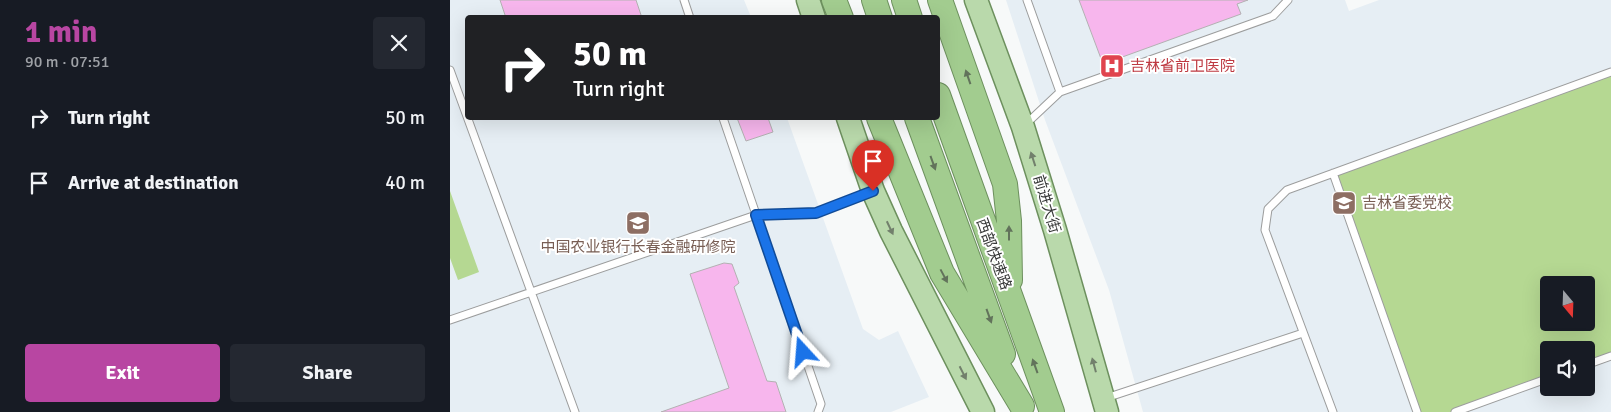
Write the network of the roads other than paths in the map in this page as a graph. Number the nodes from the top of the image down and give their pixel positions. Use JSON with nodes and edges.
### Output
{"nodes":[{"id":1,"x":684,"y":0,"type":"edge"},
{"id":2,"x":808,"y":0,"type":"edge"},
{"id":3,"x":834,"y":0,"type":"edge"},
{"id":4,"x":874,"y":0,"type":"edge"},
{"id":5,"x":904,"y":0,"type":"edge"},
{"id":6,"x":940,"y":0,"type":"edge"},
{"id":7,"x":976,"y":0,"type":"edge"},
{"id":8,"x":1027,"y":0,"type":"edge"},
{"id":9,"x":1288,"y":0,"type":"edge"},
{"id":10,"x":689,"y":15,"type":"edge"},
{"id":11,"x":813,"y":15,"type":"edge"},
{"id":12,"x":840,"y":15,"type":"edge"},
{"id":13,"x":879,"y":15,"type":"edge"},
{"id":14,"x":909,"y":15,"type":"edge"},
{"id":15,"x":450,"y":70,"type":"edge"},
{"id":16,"x":1611,"y":72,"type":"edge"},
{"id":17,"x":1060,"y":92,"type":"junction"},
{"id":18,"x":940,"y":101,"type":"edge"},
{"id":19,"x":465,"y":111,"type":"edge"},
{"id":20,"x":468,"y":120,"type":"edge"},
{"id":21,"x":724,"y":120,"type":"edge"},
{"id":22,"x":849,"y":120,"type":"edge"},
{"id":23,"x":880,"y":120,"type":"edge"},
{"id":24,"x":918,"y":120,"type":"edge"},
{"id":25,"x":1023,"y":127,"type":"junction"},
{"id":26,"x":1333,"y":173,"type":"junction"},
{"id":27,"x":873,"y":191,"type":"junction"},
{"id":28,"x":756,"y":215,"type":"junction"},
{"id":29,"x":531,"y":292,"type":"junction"},
{"id":30,"x":1010,"y":300,"type":"junction"},
{"id":31,"x":450,"y":320,"type":"edge"},
{"id":32,"x":1303,"y":333,"type":"junction"},
{"id":33,"x":1611,"y":356,"type":"edge"},
{"id":34,"x":1595,"y":362,"type":"edge"},
{"id":35,"x":1540,"y":381,"type":"edge"},
{"id":36,"x":1105,"y":406,"type":"edge"},
{"id":37,"x":1023,"y":409,"type":"edge"},
{"id":38,"x":575,"y":412,"type":"edge"},
{"id":39,"x":818,"y":412,"type":"edge"},
{"id":40,"x":983,"y":412,"type":"edge"},
{"id":41,"x":1052,"y":412,"type":"edge"},
{"id":42,"x":1333,"y":412,"type":"edge"},
{"id":43,"x":1417,"y":412,"type":"edge"},
{"id":44,"x":1455,"y":412,"type":"edge"}],
"edges":[{"from":1,"to":10,"type":"lane"},
{"from":2,"to":11,"type":"main road"},
{"from":3,"to":12,"type":"highway"},
{"from":4,"to":13,"type":"highway"},
{"from":5,"to":14,"type":"highway"},
{"from":30,"to":6,"type":"highway","one_way":true},
{"from":7,"to":25,"type":"main road","name":"前进大街"},
{"from":8,"to":17,"type":"lane"},
{"from":9,"to":17,"type":"lane"},
{"from":15,"to":19,"type":"lane"},
{"from":16,"to":26,"type":"lane"},
{"from":17,"to":25,"type":"lane"},
{"from":18,"to":30,"type":"highway","name":"西部快速路"},
{"from":20,"to":29,"type":"lane"},
{"from":21,"to":28,"type":"lane"},
{"from":22,"to":27,"type":"main road"},
{"from":23,"to":37,"type":"highway","one_way":true},
{"from":24,"to":37,"type":"highway","name":"西部快速路","one_way":true},
{"from":36,"to":25,"type":"main road","name":"前进大街","one_way":true},
{"from":26,"to":32,"type":"lane"},
{"from":26,"to":43,"type":"lane"},
{"from":27,"to":28,"type":"lane"},
{"from":27,"to":40,"type":"main road","one_way":true},
{"from":28,"to":29,"type":"lane"},
{"from":28,"to":39,"type":"lane"},
{"from":29,"to":31,"type":"lane"},
{"from":29,"to":38,"type":"lane"},
{"from":41,"to":30,"type":"highway","name":"西部快速路","one_way":true},
{"from":32,"to":36,"type":"lane"},
{"from":32,"to":42,"type":"lane"},
{"from":33,"to":34,"type":"lane"},
{"from":35,"to":44,"type":"lane"}]}
